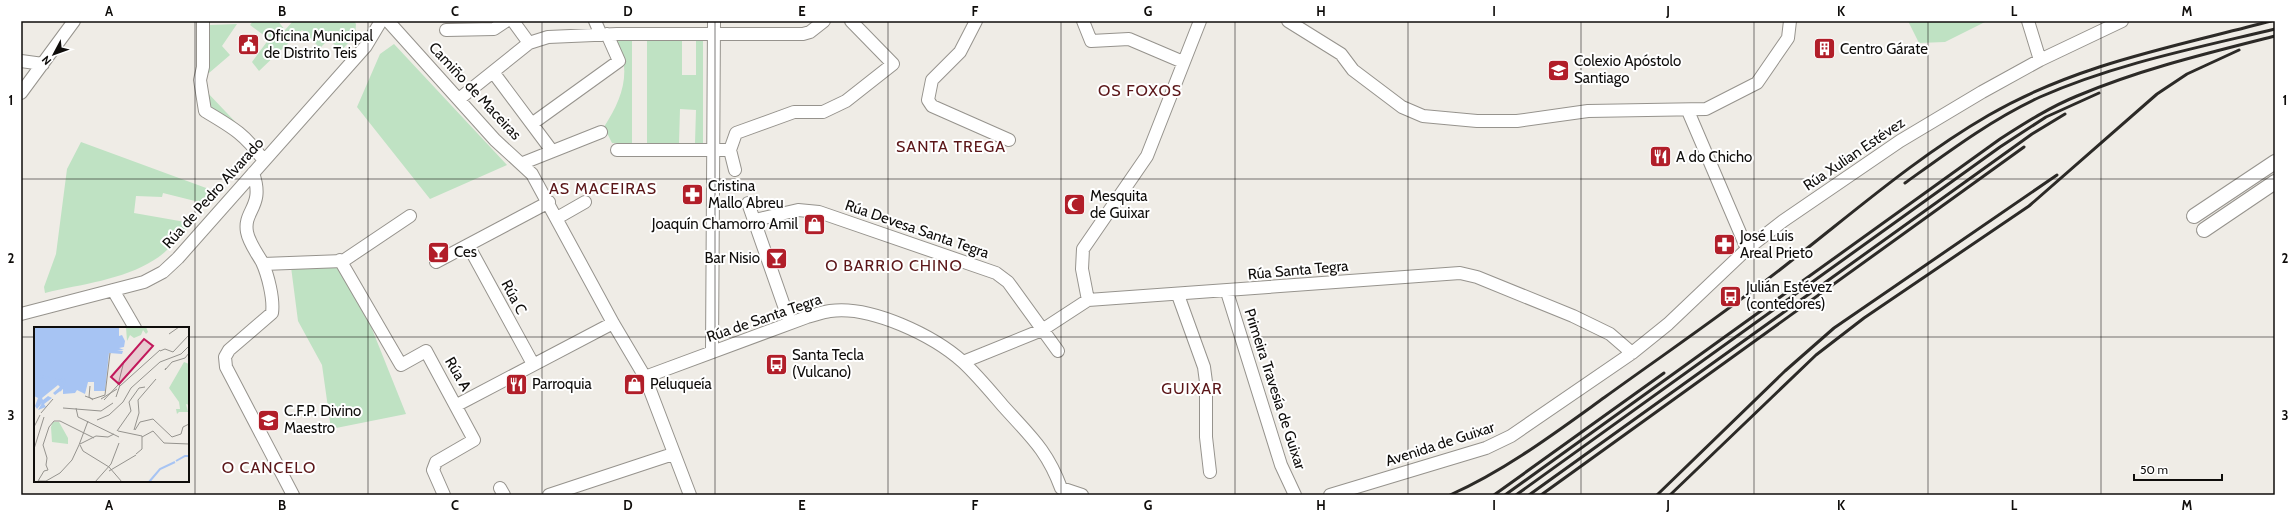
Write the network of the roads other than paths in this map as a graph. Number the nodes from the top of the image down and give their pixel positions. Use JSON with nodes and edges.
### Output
{"nodes":[{"id":1,"x":74,"y":21,"type":"edge"},
{"id":2,"x":202,"y":21,"type":"edge"},
{"id":3,"x":506,"y":21,"type":"edge"},
{"id":4,"x":513,"y":21,"type":"edge"},
{"id":5,"x":595,"y":21,"type":"edge"},
{"id":6,"x":714,"y":21,"type":"edge"},
{"id":7,"x":824,"y":21,"type":"edge"},
{"id":8,"x":851,"y":21,"type":"edge"},
{"id":9,"x":976,"y":21,"type":"edge"},
{"id":10,"x":1083,"y":21,"type":"edge"},
{"id":11,"x":1200,"y":21,"type":"edge"},
{"id":12,"x":1288,"y":21,"type":"edge"},
{"id":13,"x":1790,"y":21,"type":"edge"},
{"id":14,"x":2028,"y":21,"type":"edge"},
{"id":15,"x":2122,"y":21,"type":"edge"},
{"id":16,"x":380,"y":22,"type":"edge"},
{"id":17,"x":446,"y":30,"type":"dead end"},
{"id":18,"x":604,"y":35,"type":"junction"},
{"id":19,"x":714,"y":35,"type":"junction"},
{"id":20,"x":529,"y":43,"type":"junction"},
{"id":21,"x":2040,"y":60,"type":"junction"},
{"id":22,"x":21,"y":61,"type":"edge"},
{"id":23,"x":1183,"y":62,"type":"junction"},
{"id":24,"x":44,"y":64,"type":"junction"},
{"id":25,"x":493,"y":72,"type":"junction"},
{"id":26,"x":21,"y":93,"type":"edge"},
{"id":27,"x":459,"y":99,"type":"junction"},
{"id":28,"x":1688,"y":110,"type":"junction"},
{"id":29,"x":533,"y":123,"type":"junction"},
{"id":30,"x":601,"y":132,"type":"dead end"},
{"id":31,"x":1009,"y":140,"type":"dead end"},
{"id":32,"x":617,"y":150,"type":"dead end"},
{"id":33,"x":730,"y":150,"type":"junction"},
{"id":34,"x":552,"y":151,"type":"junction"},
{"id":35,"x":712,"y":151,"type":"junction"},
{"id":36,"x":264,"y":161,"type":"junction"},
{"id":37,"x":2275,"y":162,"type":"edge"},
{"id":38,"x":523,"y":163,"type":"junction"},
{"id":39,"x":735,"y":170,"type":"dead end"},
{"id":40,"x":253,"y":173,"type":"junction"},
{"id":41,"x":2275,"y":182,"type":"edge"},
{"id":42,"x":549,"y":202,"type":"junction"},
{"id":43,"x":585,"y":202,"type":"dead end"},
{"id":44,"x":748,"y":203,"type":"dead end"},
{"id":45,"x":410,"y":216,"type":"dead end"},
{"id":46,"x":2194,"y":216,"type":"dead end"},
{"id":47,"x":557,"y":218,"type":"junction"},
{"id":48,"x":755,"y":220,"type":"junction"},
{"id":49,"x":2204,"y":230,"type":"dead end"},
{"id":50,"x":468,"y":246,"type":"junction"},
{"id":51,"x":1747,"y":249,"type":"junction"},
{"id":52,"x":340,"y":260,"type":"junction"},
{"id":53,"x":436,"y":262,"type":"dead end"},
{"id":54,"x":263,"y":264,"type":"junction"},
{"id":55,"x":114,"y":290,"type":"junction"},
{"id":56,"x":1227,"y":292,"type":"junction"},
{"id":57,"x":1178,"y":294,"type":"junction"},
{"id":58,"x":1088,"y":300,"type":"junction"},
{"id":59,"x":21,"y":314,"type":"edge"},
{"id":60,"x":613,"y":323,"type":"junction"},
{"id":61,"x":790,"y":323,"type":"junction"},
{"id":62,"x":134,"y":327,"type":"edge"},
{"id":63,"x":1042,"y":330,"type":"junction"},
{"id":64,"x":1058,"y":351,"type":"dead end"},
{"id":65,"x":712,"y":352,"type":"junction"},
{"id":66,"x":1632,"y":354,"type":"junction"},
{"id":67,"x":963,"y":362,"type":"junction"},
{"id":68,"x":532,"y":364,"type":"junction"},
{"id":69,"x":645,"y":377,"type":"junction"},
{"id":70,"x":457,"y":406,"type":"junction"},
{"id":71,"x":674,"y":454,"type":"junction"},
{"id":72,"x":1210,"y":472,"type":"dead end"},
{"id":73,"x":583,"y":490,"type":"edge"},
{"id":74,"x":1060,"y":491,"type":"edge"},
{"id":75,"x":293,"y":495,"type":"edge"},
{"id":76,"x":444,"y":495,"type":"edge"},
{"id":77,"x":549,"y":495,"type":"edge"},
{"id":78,"x":690,"y":495,"type":"edge"},
{"id":79,"x":1082,"y":495,"type":"edge"},
{"id":80,"x":1295,"y":495,"type":"edge"},
{"id":81,"x":1330,"y":495,"type":"edge"}],
"edges":[{"from":1,"to":24,"type":"street"},
{"from":2,"to":36,"type":"street"},
{"from":3,"to":17,"type":"street"},
{"from":4,"to":20,"type":"street"},
{"from":5,"to":18,"type":"street"},
{"from":6,"to":19,"type":"street"},
{"from":7,"to":19,"type":"street"},
{"from":8,"to":33,"type":"street"},
{"from":9,"to":31,"type":"street"},
{"from":10,"to":23,"type":"street"},
{"from":11,"to":23,"type":"street"},
{"from":12,"to":28,"type":"street"},
{"from":13,"to":28,"type":"street"},
{"from":14,"to":21,"type":"street"},
{"from":15,"to":21,"type":"street","name":"Rúa Xulian Estévez"},
{"from":16,"to":27,"type":"street","name":"Camiño de Maceiras"},
{"from":16,"to":36,"type":"street","name":"Rúa de Pedro Alvarado"},
{"from":18,"to":19,"type":"street"},
{"from":18,"to":20,"type":"street"},
{"from":18,"to":29,"type":"street"},
{"from":19,"to":35,"type":"street"},
{"from":20,"to":25,"type":"street"},
{"from":21,"to":51,"type":"street","name":"Rúa Xulian Estévez"},
{"from":22,"to":24,"type":"street"},
{"from":23,"to":58,"type":"street"},
{"from":24,"to":26,"type":"street"},
{"from":25,"to":27,"type":"street"},
{"from":25,"to":29,"type":"street"},
{"from":27,"to":38,"type":"street","name":"Camiño de Maceiras"},
{"from":28,"to":51,"type":"street"},
{"from":29,"to":34,"type":"street"},
{"from":30,"to":34,"type":"street"},
{"from":32,"to":35,"type":"street"},
{"from":33,"to":35,"type":"street"},
{"from":33,"to":39,"type":"street"},
{"from":34,"to":38,"type":"street"},
{"from":35,"to":65,"type":"street"},
{"from":36,"to":40,"type":"street","name":"Rúa de Pedro Alvarado"},
{"from":37,"to":46,"type":"street"},
{"from":38,"to":42,"type":"street","name":"Camiño de Maceiras"},
{"from":40,"to":54,"type":"street"},
{"from":40,"to":55,"type":"street","name":"Rúa de Pedro Alvarado"},
{"from":41,"to":49,"type":"street"},
{"from":42,"to":47,"type":"street","name":"Camiño de Maceiras"},
{"from":42,"to":50,"type":"street"},
{"from":43,"to":47,"type":"street"},
{"from":44,"to":48,"type":"street"},
{"from":45,"to":52,"type":"street"},
{"from":47,"to":60,"type":"street","name":"Camiño de Maceiras"},
{"from":48,"to":61,"type":"street"},
{"from":48,"to":63,"type":"street","name":"Rúa Devesa Santa Tegra"},
{"from":50,"to":53,"type":"street"},
{"from":50,"to":68,"type":"street","name":"Rúa C"},
{"from":51,"to":66,"type":"street","name":"Rúa Xulian Estévez"},
{"from":52,"to":54,"type":"street"},
{"from":52,"to":70,"type":"street","name":"Rúa A"},
{"from":54,"to":75,"type":"street"},
{"from":55,"to":59,"type":"street","name":"Rúa de Pedro Alvarado"},
{"from":55,"to":62,"type":"street"},
{"from":56,"to":57,"type":"street","name":"Rúa Santa Tegra"},
{"from":56,"to":66,"type":"street","name":"Rúa Santa Tegra"},
{"from":56,"to":80,"type":"street","name":"Primeira Travesía de Guixar"},
{"from":57,"to":58,"type":"street","name":"Rúa Santa Tegra"},
{"from":57,"to":72,"type":"street"},
{"from":58,"to":63,"type":"street","name":"Rúa Santa Tegra"},
{"from":60,"to":68,"type":"street"},
{"from":60,"to":69,"type":"street","name":"Camiño de Maceiras"},
{"from":61,"to":65,"type":"street","name":"Rúa de Santa Tegra"},
{"from":61,"to":67,"type":"street","name":"Rúa de Santa Tegra"},
{"from":63,"to":64,"type":"street","name":"Rúa Devesa Santa Tegra"},
{"from":63,"to":67,"type":"street","name":"Rúa Santa Tegra"},
{"from":65,"to":69,"type":"street","name":"Rúa de Santa Tegra"},
{"from":66,"to":81,"type":"street","name":"Avenida de Guixar"},
{"from":67,"to":74,"type":"street","name":"Rúa de Santa Tegra"},
{"from":68,"to":70,"type":"street"},
{"from":69,"to":71,"type":"street","name":"Camiño de Maceiras"},
{"from":70,"to":76,"type":"street","name":"Rúa A"},
{"from":71,"to":73,"type":"street"},
{"from":71,"to":78,"type":"street","name":"Camiño de Maceiras"},
{"from":73,"to":77,"type":"street"},
{"from":74,"to":79,"type":"street"}]}
